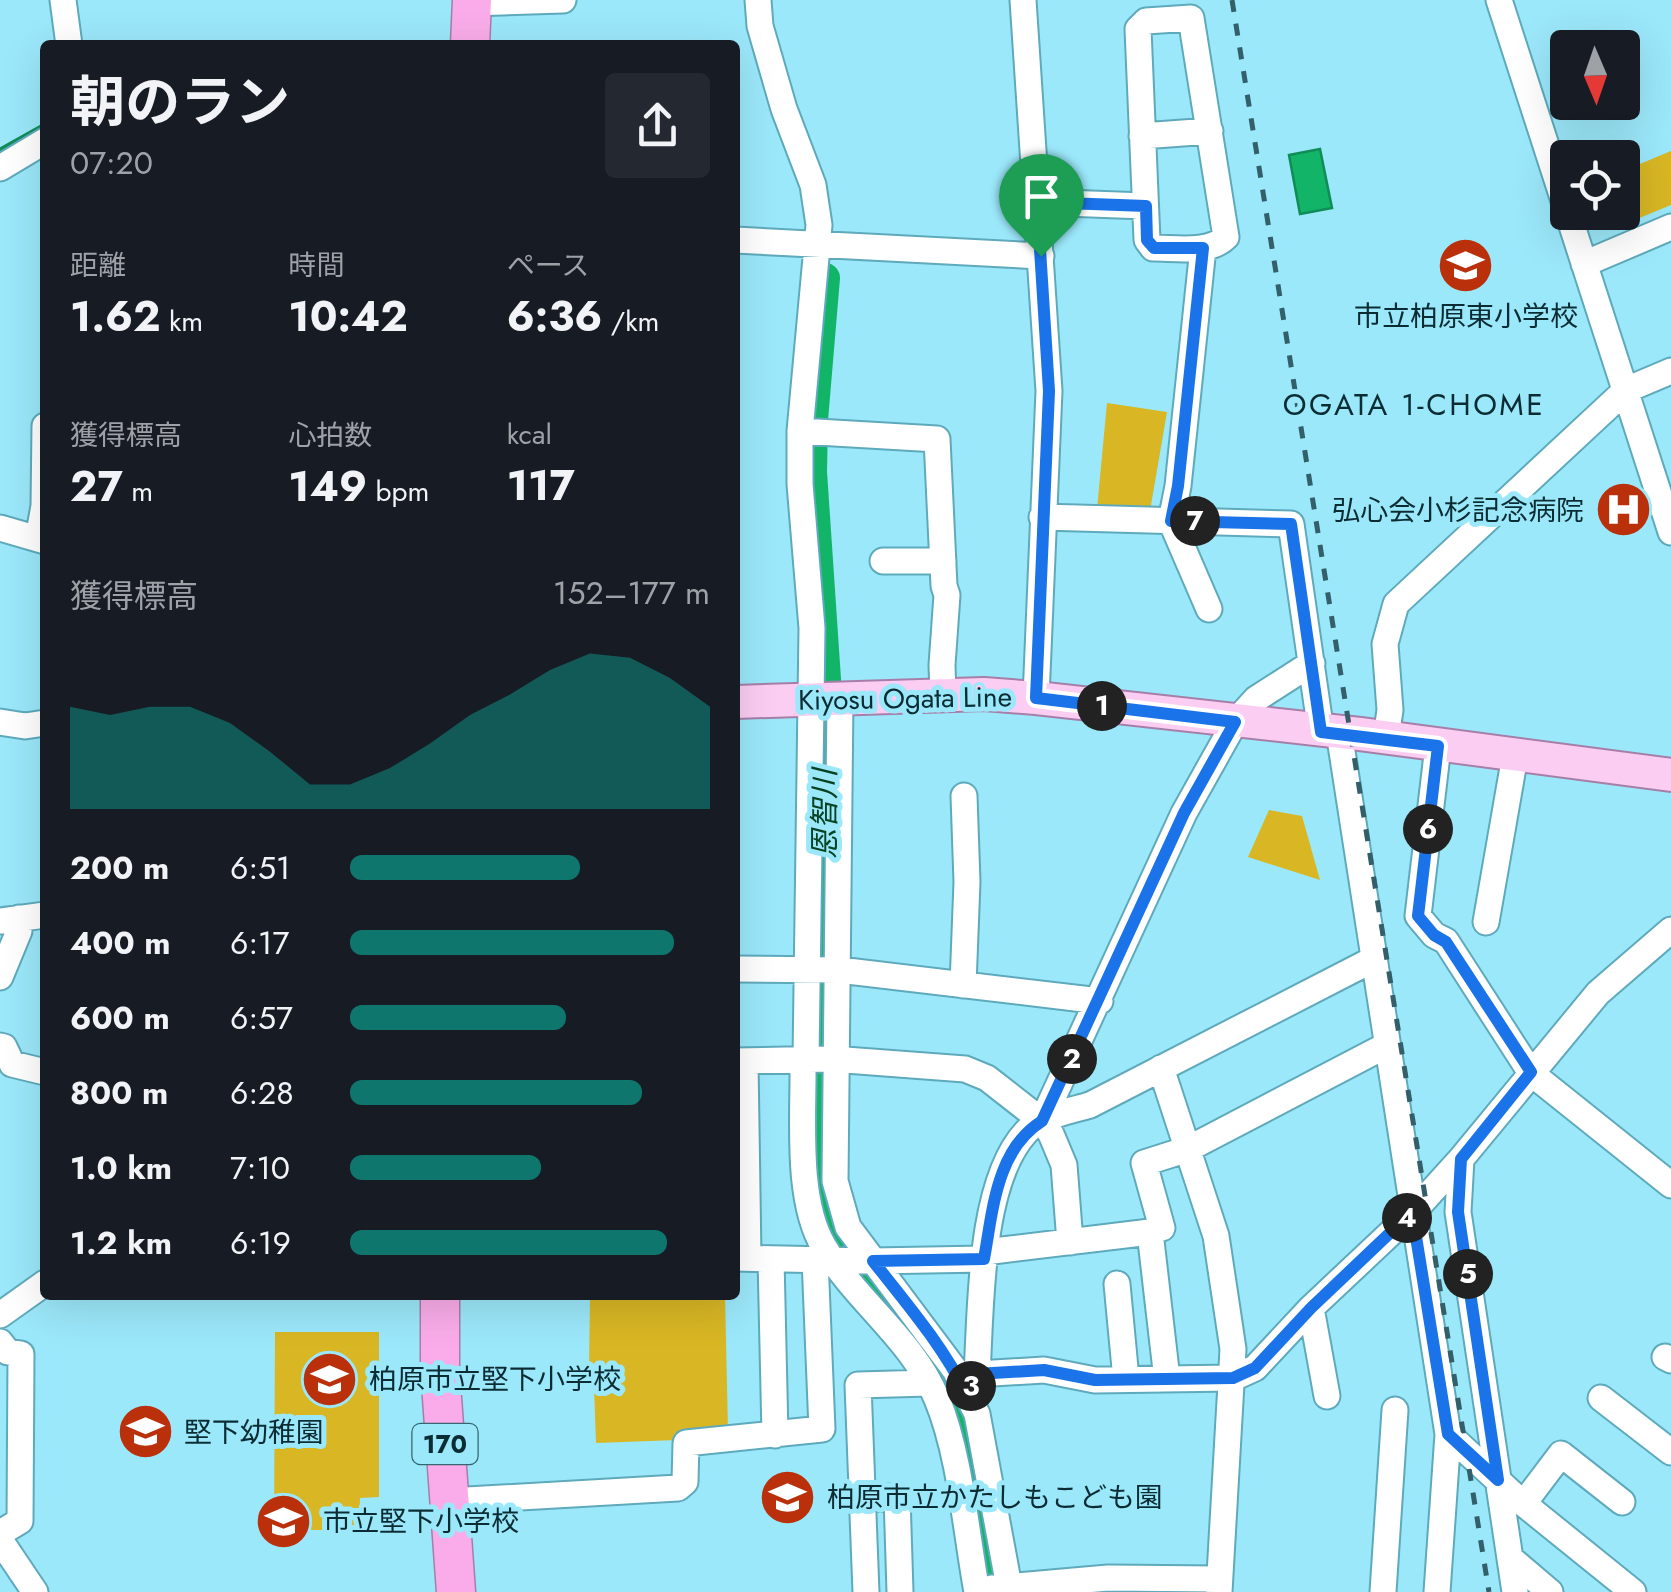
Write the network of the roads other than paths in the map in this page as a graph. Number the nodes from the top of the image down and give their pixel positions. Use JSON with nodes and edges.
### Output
{"nodes":[{"id":1,"x":63,"y":0,"type":"edge"},
{"id":2,"x":564,"y":0,"type":"edge"},
{"id":3,"x":758,"y":0,"type":"edge"},
{"id":4,"x":1023,"y":0,"type":"edge"},
{"id":5,"x":1499,"y":0,"type":"edge"},
{"id":6,"x":472,"y":2,"type":"edge"},
{"id":7,"x":68,"y":40,"type":"edge"},
{"id":8,"x":470,"y":40,"type":"edge"},
{"id":9,"x":1210,"y":131,"type":"junction"},
{"id":10,"x":1142,"y":136,"type":"junction"},
{"id":11,"x":40,"y":144,"type":"edge"},
{"id":12,"x":0,"y":168,"type":"edge"},
{"id":13,"x":1037,"y":202,"type":"junction"},
{"id":14,"x":1146,"y":206,"type":"junction"},
{"id":15,"x":1671,"y":227,"type":"edge"},
{"id":16,"x":740,"y":240,"type":"edge"},
{"id":17,"x":823,"y":247,"type":"junction"},
{"id":18,"x":1203,"y":248,"type":"junction"},
{"id":19,"x":1041,"y":256,"type":"junction"},
{"id":20,"x":1584,"y":264,"type":"junction"},
{"id":21,"x":1671,"y":370,"type":"edge"},
{"id":22,"x":1626,"y":390,"type":"junction"},
{"id":23,"x":807,"y":432,"type":"junction"},
{"id":24,"x":1042,"y":518,"type":"junction"},
{"id":25,"x":1171,"y":521,"type":"junction"},
{"id":26,"x":0,"y":528,"type":"edge"},
{"id":27,"x":1671,"y":532,"type":"edge"},
{"id":28,"x":40,"y":539,"type":"edge"},
{"id":29,"x":882,"y":561,"type":"dead end"},
{"id":30,"x":942,"y":561,"type":"junction"},
{"id":31,"x":1210,"y":609,"type":"dead end"},
{"id":32,"x":1312,"y":663,"type":"junction"},
{"id":33,"x":943,"y":695,"type":"junction"},
{"id":34,"x":826,"y":698,"type":"junction"},
{"id":35,"x":1036,"y":698,"type":"junction"},
{"id":36,"x":740,"y":702,"type":"edge"},
{"id":37,"x":0,"y":722,"type":"edge"},
{"id":38,"x":1235,"y":722,"type":"junction"},
{"id":39,"x":40,"y":723,"type":"edge"},
{"id":40,"x":1330,"y":732,"type":"junction"},
{"id":41,"x":1386,"y":738,"type":"junction"},
{"id":42,"x":1438,"y":746,"type":"junction"},
{"id":43,"x":1515,"y":756,"type":"junction"},
{"id":44,"x":1671,"y":774,"type":"edge"},
{"id":45,"x":964,"y":796,"type":"dead end"},
{"id":46,"x":40,"y":916,"type":"edge"},
{"id":47,"x":9,"y":919,"type":"edge"},
{"id":48,"x":1486,"y":922,"type":"dead end"},
{"id":49,"x":1671,"y":930,"type":"edge"},
{"id":50,"x":1374,"y":959,"type":"junction"},
{"id":51,"x":740,"y":969,"type":"edge"},
{"id":52,"x":822,"y":970,"type":"junction"},
{"id":53,"x":0,"y":977,"type":"edge"},
{"id":54,"x":964,"y":984,"type":"junction"},
{"id":55,"x":1100,"y":1000,"type":"junction"},
{"id":56,"x":1387,"y":1045,"type":"junction"},
{"id":57,"x":0,"y":1046,"type":"edge"},
{"id":58,"x":817,"y":1059,"type":"junction"},
{"id":59,"x":740,"y":1061,"type":"edge"},
{"id":60,"x":1161,"y":1068,"type":"junction"},
{"id":61,"x":40,"y":1071,"type":"edge"},
{"id":62,"x":1531,"y":1072,"type":"junction"},
{"id":63,"x":1042,"y":1121,"type":"junction"},
{"id":64,"x":1188,"y":1150,"type":"junction"},
{"id":65,"x":1461,"y":1159,"type":"junction"},
{"id":66,"x":1671,"y":1185,"type":"edge"},
{"id":67,"x":1412,"y":1212,"type":"junction"},
{"id":68,"x":1150,"y":1232,"type":"junction"},
{"id":69,"x":1070,"y":1242,"type":"junction"},
{"id":70,"x":984,"y":1255,"type":"junction"},
{"id":71,"x":751,"y":1258,"type":"edge"},
{"id":72,"x":846,"y":1260,"type":"junction"},
{"id":73,"x":1118,"y":1284,"type":"dead end"},
{"id":74,"x":40,"y":1287,"type":"edge"},
{"id":75,"x":440,"y":1300,"type":"edge"},
{"id":76,"x":1311,"y":1308,"type":"junction"},
{"id":77,"x":0,"y":1315,"type":"edge"},
{"id":78,"x":0,"y":1342,"type":"edge"},
{"id":79,"x":1233,"y":1378,"type":"junction"},
{"id":80,"x":1126,"y":1379,"type":"junction"},
{"id":81,"x":1167,"y":1379,"type":"junction"},
{"id":82,"x":929,"y":1382,"type":"junction"},
{"id":83,"x":11,"y":1383,"type":"edge"},
{"id":84,"x":972,"y":1384,"type":"junction"},
{"id":85,"x":1328,"y":1396,"type":"dead end"},
{"id":86,"x":1601,"y":1398,"type":"dead end"},
{"id":87,"x":1396,"y":1410,"type":"dead end"},
{"id":88,"x":775,"y":1434,"type":"junction"},
{"id":89,"x":1448,"y":1434,"type":"junction"},
{"id":90,"x":1671,"y":1452,"type":"edge"},
{"id":91,"x":1498,"y":1480,"type":"junction"},
{"id":92,"x":862,"y":1500,"type":"junction"},
{"id":93,"x":449,"y":1501,"type":"junction"},
{"id":94,"x":1622,"y":1502,"type":"dead end"},
{"id":95,"x":1524,"y":1504,"type":"junction"},
{"id":96,"x":0,"y":1536,"type":"edge"},
{"id":97,"x":1510,"y":1558,"type":"junction"},
{"id":98,"x":10,"y":1574,"type":"edge"},
{"id":99,"x":1219,"y":1586,"type":"edge"},
{"id":100,"x":989,"y":1590,"type":"edge"},
{"id":101,"x":34,"y":1592,"type":"edge"},
{"id":102,"x":456,"y":1592,"type":"edge"},
{"id":103,"x":866,"y":1592,"type":"edge"},
{"id":104,"x":900,"y":1592,"type":"edge"},
{"id":105,"x":1382,"y":1592,"type":"edge"},
{"id":106,"x":1436,"y":1592,"type":"edge"},
{"id":107,"x":1515,"y":1592,"type":"edge"},
{"id":108,"x":1550,"y":1592,"type":"edge"},
{"id":109,"x":1633,"y":1592,"type":"edge"}],
"edges":[{"from":1,"to":7,"type":"street"},
{"from":2,"to":6,"type":"street"},
{"from":3,"to":17,"type":"street"},
{"from":4,"to":13,"type":"street"},
{"from":5,"to":20,"type":"street"},
{"from":6,"to":8,"type":"highway"},
{"from":9,"to":10,"type":"street"},
{"from":9,"to":10,"type":"street"},
{"from":9,"to":18,"type":"street"},
{"from":10,"to":14,"type":"street"},
{"from":11,"to":12,"type":"street"},
{"from":13,"to":14,"type":"street"},
{"from":13,"to":19,"type":"street"},
{"from":14,"to":18,"type":"street"},
{"from":15,"to":20,"type":"street"},
{"from":16,"to":17,"type":"street"},
{"from":17,"to":19,"type":"street"},
{"from":17,"to":23,"type":"street"},
{"from":18,"to":25,"type":"street"},
{"from":19,"to":24,"type":"street"},
{"from":20,"to":22,"type":"street"},
{"from":21,"to":22,"type":"street"},
{"from":22,"to":27,"type":"street"},
{"from":22,"to":41,"type":"street"},
{"from":23,"to":30,"type":"street"},
{"from":23,"to":34,"type":"street"},
{"from":24,"to":25,"type":"street"},
{"from":24,"to":35,"type":"street"},
{"from":25,"to":31,"type":"street"},
{"from":25,"to":32,"type":"street"},
{"from":26,"to":28,"type":"street"},
{"from":29,"to":30,"type":"street"},
{"from":30,"to":33,"type":"street"},
{"from":32,"to":38,"type":"street"},
{"from":32,"to":40,"type":"street"},
{"from":33,"to":34,"type":"main road","name":"Kiyosu Ogata Line"},
{"from":33,"to":35,"type":"main road","name":"Kiyosu Ogata Line"},
{"from":34,"to":36,"type":"main road","name":"Kiyosu Ogata Line"},
{"from":34,"to":52,"type":"street"},
{"from":35,"to":38,"type":"main road","name":"Kiyosu Ogata Line"},
{"from":37,"to":39,"type":"street"},
{"from":38,"to":40,"type":"main road","name":"Kiyosu Ogata Line"},
{"from":38,"to":55,"type":"street"},
{"from":40,"to":41,"type":"main road","name":"Kiyosu Ogata Line"},
{"from":40,"to":50,"type":"street"},
{"from":41,"to":42,"type":"main road","name":"Kiyosu Ogata Line"},
{"from":42,"to":43,"type":"main road","name":"Kiyosu Ogata Line"},
{"from":42,"to":62,"type":"street"},
{"from":43,"to":44,"type":"main road","name":"Kiyosu Ogata Line"},
{"from":43,"to":48,"type":"street"},
{"from":45,"to":54,"type":"street"},
{"from":46,"to":47,"type":"street"},
{"from":47,"to":53,"type":"street"},
{"from":49,"to":62,"type":"street"},
{"from":50,"to":56,"type":"street"},
{"from":50,"to":60,"type":"street"},
{"from":51,"to":52,"type":"street"},
{"from":52,"to":54,"type":"street"},
{"from":52,"to":58,"type":"street"},
{"from":54,"to":55,"type":"street"},
{"from":55,"to":63,"type":"street"},
{"from":56,"to":64,"type":"street"},
{"from":56,"to":67,"type":"street"},
{"from":57,"to":61,"type":"street"},
{"from":58,"to":59,"type":"street"},
{"from":58,"to":63,"type":"street"},
{"from":58,"to":72,"type":"street"},
{"from":58,"to":72,"type":"street"},
{"from":59,"to":71,"type":"street"},
{"from":60,"to":63,"type":"street"},
{"from":60,"to":64,"type":"street"},
{"from":62,"to":65,"type":"street"},
{"from":62,"to":66,"type":"street"},
{"from":63,"to":69,"type":"street"},
{"from":63,"to":70,"type":"street"},
{"from":64,"to":68,"type":"street"},
{"from":64,"to":79,"type":"street"},
{"from":65,"to":67,"type":"street"},
{"from":65,"to":91,"type":"street"},
{"from":67,"to":76,"type":"street"},
{"from":67,"to":89,"type":"street"},
{"from":68,"to":69,"type":"street"},
{"from":68,"to":81,"type":"street"},
{"from":69,"to":70,"type":"street"},
{"from":70,"to":72,"type":"street"},
{"from":70,"to":84,"type":"street"},
{"from":71,"to":72,"type":"street"},
{"from":71,"to":88,"type":"street"},
{"from":72,"to":82,"type":"street"},
{"from":72,"to":84,"type":"street"},
{"from":72,"to":88,"type":"street"},
{"from":73,"to":80,"type":"street"},
{"from":74,"to":77,"type":"street"},
{"from":75,"to":93,"type":"highway","number":"170"},
{"from":76,"to":79,"type":"street"},
{"from":76,"to":85,"type":"street"},
{"from":78,"to":83,"type":"street"},
{"from":79,"to":81,"type":"street"},
{"from":79,"to":99,"type":"street"},
{"from":80,"to":81,"type":"street"},
{"from":80,"to":84,"type":"street"},
{"from":82,"to":92,"type":"street"},
{"from":82,"to":100,"type":"street"},
{"from":83,"to":96,"type":"street"},
{"from":84,"to":100,"type":"street"},
{"from":86,"to":90,"type":"street"},
{"from":87,"to":105,"type":"street"},
{"from":88,"to":93,"type":"street"},
{"from":89,"to":91,"type":"street"},
{"from":89,"to":106,"type":"street"},
{"from":91,"to":95,"type":"street"},
{"from":91,"to":97,"type":"street"},
{"from":92,"to":103,"type":"street"},
{"from":92,"to":104,"type":"street"},
{"from":93,"to":102,"type":"highway","number":"170"},
{"from":94,"to":95,"type":"street"},
{"from":95,"to":109,"type":"street"},
{"from":96,"to":98,"type":"street"},
{"from":97,"to":107,"type":"street"},
{"from":97,"to":108,"type":"street"},
{"from":98,"to":101,"type":"street"},
{"from":99,"to":100,"type":"street"}]}
